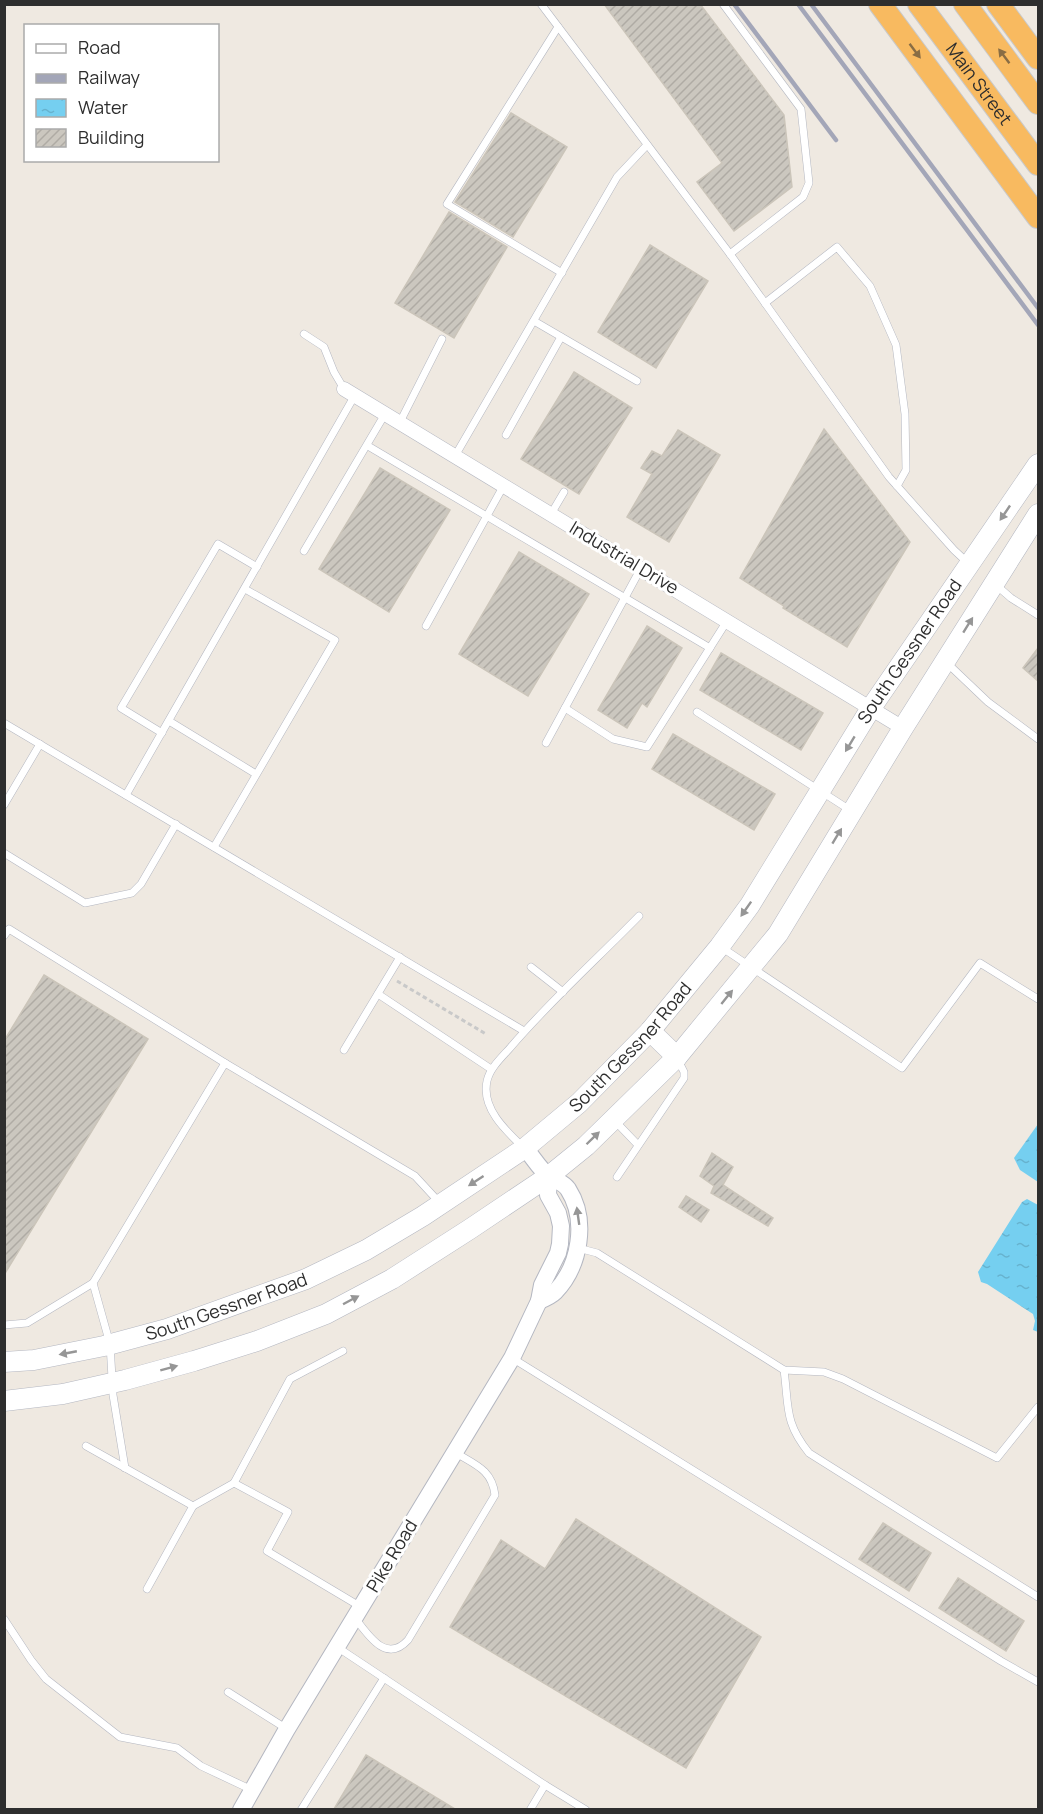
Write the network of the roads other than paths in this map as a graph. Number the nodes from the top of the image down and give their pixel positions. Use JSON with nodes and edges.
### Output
{"nodes":[{"id":1,"x":541,"y":4,"type":"edge"},
{"id":2,"x":723,"y":4,"type":"edge"},
{"id":3,"x":880,"y":4,"type":"edge"},
{"id":4,"x":919,"y":4,"type":"edge"},
{"id":5,"x":965,"y":4,"type":"edge"},
{"id":6,"x":998,"y":4,"type":"edge"},
{"id":7,"x":558,"y":27,"type":"junction"},
{"id":8,"x":1038,"y":58,"type":"edge"},
{"id":9,"x":1038,"y":103,"type":"edge"},
{"id":10,"x":647,"y":145,"type":"junction"},
{"id":11,"x":1038,"y":164,"type":"edge"},
{"id":12,"x":1038,"y":217,"type":"edge"},
{"id":13,"x":730,"y":254,"type":"junction"},
{"id":14,"x":562,"y":273,"type":"junction"},
{"id":15,"x":765,"y":303,"type":"junction"},
{"id":16,"x":534,"y":321,"type":"junction"},
{"id":17,"x":304,"y":334,"type":"dead end"},
{"id":18,"x":561,"y":337,"type":"junction"},
{"id":19,"x":442,"y":339,"type":"dead end"},
{"id":20,"x":637,"y":381,"type":"dead end"},
{"id":21,"x":350,"y":392,"type":"junction"},
{"id":22,"x":385,"y":413,"type":"junction"},
{"id":23,"x":400,"y":422,"type":"junction"},
{"id":24,"x":506,"y":435,"type":"dead end"},
{"id":25,"x":368,"y":446,"type":"junction"},
{"id":26,"x":455,"y":456,"type":"junction"},
{"id":27,"x":1038,"y":464,"type":"edge"},
{"id":28,"x":504,"y":486,"type":"junction"},
{"id":29,"x":897,"y":486,"type":"junction"},
{"id":30,"x":564,"y":492,"type":"dead end"},
{"id":31,"x":551,"y":514,"type":"junction"},
{"id":32,"x":1038,"y":514,"type":"edge"},
{"id":33,"x":487,"y":516,"type":"junction"},
{"id":34,"x":304,"y":552,"type":"dead end"},
{"id":35,"x":970,"y":564,"type":"junction"},
{"id":36,"x":257,"y":567,"type":"junction"},
{"id":37,"x":641,"y":568,"type":"junction"},
{"id":38,"x":994,"y":583,"type":"junction"},
{"id":39,"x":245,"y":590,"type":"junction"},
{"id":40,"x":625,"y":597,"type":"junction"},
{"id":41,"x":1038,"y":615,"type":"edge"},
{"id":42,"x":727,"y":621,"type":"junction"},
{"id":43,"x":426,"y":626,"type":"dead end"},
{"id":44,"x":918,"y":640,"type":"junction"},
{"id":45,"x":710,"y":648,"type":"junction"},
{"id":46,"x":945,"y":662,"type":"junction"},
{"id":47,"x":565,"y":708,"type":"junction"},
{"id":48,"x":871,"y":708,"type":"junction"},
{"id":49,"x":697,"y":712,"type":"dead end"},
{"id":50,"x":169,"y":721,"type":"junction"},
{"id":51,"x":4,"y":723,"type":"edge"},
{"id":52,"x":903,"y":728,"type":"junction"},
{"id":53,"x":162,"y":733,"type":"junction"},
{"id":54,"x":1038,"y":739,"type":"edge"},
{"id":55,"x":546,"y":743,"type":"dead end"},
{"id":56,"x":40,"y":744,"type":"junction"},
{"id":57,"x":256,"y":774,"type":"junction"},
{"id":58,"x":821,"y":791,"type":"junction"},
{"id":59,"x":126,"y":795,"type":"junction"},
{"id":60,"x":4,"y":805,"type":"edge"},
{"id":61,"x":852,"y":812,"type":"junction"},
{"id":62,"x":176,"y":824,"type":"junction"},
{"id":63,"x":214,"y":847,"type":"junction"},
{"id":64,"x":4,"y":853,"type":"edge"},
{"id":65,"x":639,"y":916,"type":"dead end"},
{"id":66,"x":7,"y":928,"type":"edge"},
{"id":67,"x":4,"y":936,"type":"edge"},
{"id":68,"x":720,"y":946,"type":"junction"},
{"id":69,"x":400,"y":957,"type":"junction"},
{"id":70,"x":531,"y":967,"type":"dead end"},
{"id":71,"x":750,"y":968,"type":"junction"},
{"id":72,"x":563,"y":992,"type":"junction"},
{"id":73,"x":378,"y":994,"type":"junction"},
{"id":74,"x":1038,"y":999,"type":"edge"},
{"id":75,"x":524,"y":1031,"type":"junction"},
{"id":76,"x":650,"y":1031,"type":"junction"},
{"id":77,"x":344,"y":1050,"type":"dead end"},
{"id":78,"x":677,"y":1058,"type":"junction"},
{"id":79,"x":225,"y":1063,"type":"junction"},
{"id":80,"x":491,"y":1069,"type":"junction"},
{"id":81,"x":614,"y":1119,"type":"junction"},
{"id":82,"x":638,"y":1145,"type":"junction"},
{"id":83,"x":525,"y":1148,"type":"junction"},
{"id":84,"x":549,"y":1176,"type":"junction"},
{"id":85,"x":617,"y":1177,"type":"dead end"},
{"id":86,"x":441,"y":1204,"type":"junction"},
{"id":87,"x":560,"y":1244,"type":"junction"},
{"id":88,"x":578,"y":1248,"type":"junction"},
{"id":89,"x":93,"y":1283,"type":"junction"},
{"id":90,"x":539,"y":1301,"type":"junction"},
{"id":91,"x":4,"y":1325,"type":"edge"},
{"id":92,"x":110,"y":1344,"type":"junction"},
{"id":93,"x":343,"y":1352,"type":"dead end"},
{"id":94,"x":513,"y":1358,"type":"junction"},
{"id":95,"x":4,"y":1362,"type":"edge"},
{"id":96,"x":784,"y":1370,"type":"junction"},
{"id":97,"x":112,"y":1383,"type":"junction"},
{"id":98,"x":4,"y":1401,"type":"edge"},
{"id":99,"x":1038,"y":1407,"type":"edge"},
{"id":100,"x":86,"y":1446,"type":"dead end"},
{"id":101,"x":455,"y":1452,"type":"junction"},
{"id":102,"x":124,"y":1468,"type":"junction"},
{"id":103,"x":234,"y":1483,"type":"junction"},
{"id":104,"x":193,"y":1506,"type":"junction"},
{"id":105,"x":147,"y":1589,"type":"dead end"},
{"id":106,"x":1038,"y":1597,"type":"edge"},
{"id":107,"x":358,"y":1612,"type":"junction"},
{"id":108,"x":4,"y":1619,"type":"edge"},
{"id":109,"x":337,"y":1647,"type":"junction"},
{"id":110,"x":384,"y":1678,"type":"junction"},
{"id":111,"x":1038,"y":1682,"type":"edge"},
{"id":112,"x":228,"y":1692,"type":"dead end"},
{"id":113,"x":287,"y":1730,"type":"junction"},
{"id":114,"x":545,"y":1785,"type":"junction"},
{"id":115,"x":252,"y":1790,"type":"junction"},
{"id":116,"x":241,"y":1809,"type":"edge"},
{"id":117,"x":301,"y":1809,"type":"edge"},
{"id":118,"x":530,"y":1809,"type":"edge"},
{"id":119,"x":586,"y":1809,"type":"edge"}],
"edges":[{"from":1,"to":7,"type":"lane"},
{"from":2,"to":13,"type":"lane"},
{"from":3,"to":12,"type":"highway","one_way":true},
{"from":4,"to":11,"type":"highway","name":"Main Street"},
{"from":9,"to":5,"type":"highway","name":"Main Street","one_way":true},
{"from":6,"to":8,"type":"highway"},
{"from":7,"to":10,"type":"lane"},
{"from":7,"to":14,"type":"lane"},
{"from":10,"to":13,"type":"lane"},
{"from":10,"to":14,"type":"lane"},
{"from":13,"to":15,"type":"lane"},
{"from":14,"to":16,"type":"lane"},
{"from":15,"to":29,"type":"lane"},
{"from":15,"to":29,"type":"lane"},
{"from":16,"to":18,"type":"lane"},
{"from":16,"to":26,"type":"lane"},
{"from":17,"to":21,"type":"lane"},
{"from":18,"to":20,"type":"lane"},
{"from":18,"to":24,"type":"lane"},
{"from":19,"to":23,"type":"lane"},
{"from":21,"to":22,"type":"street","name":"Industrial Drive"},
{"from":21,"to":36,"type":"lane"},
{"from":22,"to":23,"type":"street","name":"Industrial Drive"},
{"from":22,"to":25,"type":"lane"},
{"from":23,"to":26,"type":"street","name":"Industrial Drive"},
{"from":25,"to":33,"type":"lane"},
{"from":25,"to":34,"type":"lane"},
{"from":26,"to":28,"type":"street","name":"Industrial Drive"},
{"from":27,"to":35,"type":"main road","name":"South Gessner Road","one_way":true},
{"from":28,"to":31,"type":"street","name":"Industrial Drive"},
{"from":28,"to":33,"type":"lane"},
{"from":29,"to":35,"type":"lane"},
{"from":30,"to":31,"type":"lane"},
{"from":31,"to":37,"type":"street","name":"Industrial Drive"},
{"from":32,"to":38,"type":"main road","name":"South Gessner Road"},
{"from":33,"to":40,"type":"lane"},
{"from":33,"to":43,"type":"lane"},
{"from":35,"to":38,"type":"main road"},
{"from":35,"to":44,"type":"main road","name":"South Gessner Road"},
{"from":36,"to":39,"type":"lane"},
{"from":36,"to":53,"type":"lane"},
{"from":37,"to":40,"type":"lane"},
{"from":37,"to":42,"type":"street","name":"Industrial Drive"},
{"from":38,"to":41,"type":"lane"},
{"from":46,"to":38,"type":"main road","name":"South Gessner Road","one_way":true},
{"from":39,"to":50,"type":"lane"},
{"from":39,"to":57,"type":"lane"},
{"from":40,"to":45,"type":"lane"},
{"from":40,"to":47,"type":"lane"},
{"from":42,"to":45,"type":"lane"},
{"from":42,"to":48,"type":"street","name":"Industrial Drive"},
{"from":44,"to":46,"type":"main road"},
{"from":44,"to":48,"type":"main road","name":"South Gessner Road"},
{"from":45,"to":47,"type":"lane"},
{"from":46,"to":52,"type":"main road","name":"South Gessner Road"},
{"from":46,"to":54,"type":"lane"},
{"from":47,"to":55,"type":"lane"},
{"from":48,"to":52,"type":"street","name":"Industrial Drive"},
{"from":48,"to":58,"type":"main road","name":"South Gessner Road","one_way":true},
{"from":49,"to":58,"type":"lane"},
{"from":50,"to":53,"type":"lane"},
{"from":50,"to":57,"type":"lane"},
{"from":51,"to":56,"type":"lane"},
{"from":52,"to":61,"type":"main road","name":"South Gessner Road"},
{"from":53,"to":59,"type":"lane"},
{"from":56,"to":59,"type":"lane"},
{"from":56,"to":60,"type":"lane"},
{"from":57,"to":63,"type":"lane"},
{"from":58,"to":61,"type":"lane"},
{"from":58,"to":68,"type":"main road","name":"South Gessner Road","one_way":true},
{"from":59,"to":62,"type":"lane"},
{"from":71,"to":61,"type":"main road","name":"South Gessner Road","one_way":true},
{"from":62,"to":63,"type":"lane"},
{"from":62,"to":64,"type":"lane"},
{"from":63,"to":69,"type":"lane"},
{"from":65,"to":72,"type":"lane"},
{"from":66,"to":67,"type":"lane"},
{"from":66,"to":79,"type":"lane"},
{"from":68,"to":71,"type":"lane"},
{"from":68,"to":76,"type":"main road","name":"South Gessner Road"},
{"from":69,"to":73,"type":"lane"},
{"from":69,"to":75,"type":"lane"},
{"from":70,"to":72,"type":"lane"},
{"from":71,"to":74,"type":"lane"},
{"from":78,"to":71,"type":"main road","name":"South Gessner Road","one_way":true},
{"from":72,"to":75,"type":"lane"},
{"from":73,"to":77,"type":"lane"},
{"from":73,"to":80,"type":"lane"},
{"from":75,"to":80,"type":"lane"},
{"from":76,"to":78,"type":"main road"},
{"from":76,"to":83,"type":"main road","name":"South Gessner Road"},
{"from":78,"to":81,"type":"main road","name":"South Gessner Road"},
{"from":78,"to":82,"type":"lane"},
{"from":79,"to":86,"type":"lane"},
{"from":79,"to":89,"type":"lane"},
{"from":80,"to":83,"type":"lane"},
{"from":81,"to":82,"type":"lane"},
{"from":84,"to":81,"type":"main road","name":"South Gessner Road","one_way":true},
{"from":82,"to":85,"type":"lane"},
{"from":83,"to":84,"type":"street","name":"Pike Road"},
{"from":83,"to":86,"type":"main road","name":"South Gessner Road","one_way":true},
{"from":84,"to":87,"type":"street","name":"Pike Road"},
{"from":88,"to":84,"type":"street","name":"Pike Road","one_way":true},
{"from":97,"to":84,"type":"main road","name":"South Gessner Road","one_way":true},
{"from":86,"to":92,"type":"main road","name":"South Gessner Road"},
{"from":87,"to":88,"type":"street"},
{"from":87,"to":90,"type":"street","name":"Pike Road"},
{"from":88,"to":90,"type":"street","name":"Pike Road"},
{"from":88,"to":96,"type":"lane"},
{"from":89,"to":91,"type":"lane"},
{"from":89,"to":92,"type":"lane"},
{"from":90,"to":94,"type":"street","name":"Pike Road"},
{"from":92,"to":95,"type":"main road","name":"South Gessner Road","one_way":true},
{"from":92,"to":97,"type":"lane"},
{"from":93,"to":103,"type":"lane"},
{"from":94,"to":101,"type":"street","name":"Pike Road"},
{"from":94,"to":111,"type":"lane"},
{"from":96,"to":99,"type":"lane"},
{"from":96,"to":106,"type":"lane"},
{"from":97,"to":98,"type":"main road","name":"South Gessner Road"},
{"from":97,"to":102,"type":"lane"},
{"from":100,"to":102,"type":"lane"},
{"from":101,"to":107,"type":"street","name":"Pike Road"},
{"from":101,"to":107,"type":"lane"},
{"from":102,"to":104,"type":"lane"},
{"from":103,"to":104,"type":"lane"},
{"from":103,"to":107,"type":"lane"},
{"from":104,"to":105,"type":"lane"},
{"from":107,"to":109,"type":"street","name":"Pike Road"},
{"from":108,"to":115,"type":"lane"},
{"from":109,"to":110,"type":"lane"},
{"from":109,"to":113,"type":"street","name":"Pike Road"},
{"from":110,"to":114,"type":"lane"},
{"from":110,"to":117,"type":"lane"},
{"from":112,"to":113,"type":"lane"},
{"from":113,"to":115,"type":"street","name":"Pike Road"},
{"from":114,"to":118,"type":"lane"},
{"from":114,"to":119,"type":"lane"},
{"from":115,"to":116,"type":"street","name":"Pike Road"}]}
